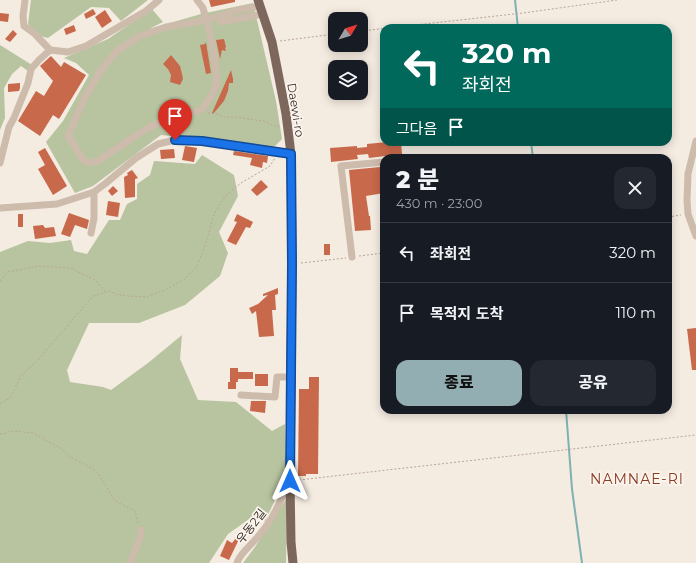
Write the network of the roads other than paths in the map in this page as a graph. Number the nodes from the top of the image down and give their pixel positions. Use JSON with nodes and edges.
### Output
{"nodes":[{"id":1,"x":25,"y":0,"type":"edge"},
{"id":2,"x":159,"y":0,"type":"edge"},
{"id":3,"x":199,"y":1,"type":"edge"},
{"id":4,"x":260,"y":7,"type":"edge"},
{"id":5,"x":206,"y":20,"type":"junction"},
{"id":6,"x":50,"y":50,"type":"junction"},
{"id":7,"x":696,"y":141,"type":"edge"},
{"id":8,"x":291,"y":154,"type":"junction"},
{"id":9,"x":380,"y":162,"type":"edge"},
{"id":10,"x":0,"y":163,"type":"edge"},
{"id":11,"x":94,"y":192,"type":"junction"},
{"id":12,"x":0,"y":208,"type":"edge"},
{"id":13,"x":91,"y":233,"type":"dead end"},
{"id":14,"x":696,"y":236,"type":"edge"},
{"id":15,"x":352,"y":257,"type":"road end"},
{"id":16,"x":291,"y":377,"type":"junction"},
{"id":17,"x":241,"y":395,"type":"dead end"},
{"id":18,"x":290,"y":481,"type":"junction"},
{"id":19,"x":141,"y":530,"type":"road end"},
{"id":20,"x":130,"y":563,"type":"edge"},
{"id":21,"x":238,"y":563,"type":"edge"},
{"id":22,"x":293,"y":563,"type":"edge"}],
"edges":[{"from":1,"to":6,"type":"street"},
{"from":2,"to":6,"type":"street"},
{"from":3,"to":5,"type":"street"},
{"from":4,"to":5,"type":"street"},
{"from":4,"to":8,"type":"main road","name":"Daewi-ro"},
{"from":5,"to":5,"type":"street"},
{"from":6,"to":10,"type":"street"},
{"from":7,"to":14,"type":"street"},
{"from":8,"to":11,"type":"street"},
{"from":8,"to":16,"type":"main road","name":"Daewi-ro"},
{"from":9,"to":15,"type":"street"},
{"from":11,"to":12,"type":"street"},
{"from":11,"to":13,"type":"street"},
{"from":16,"to":17,"type":"street"},
{"from":16,"to":18,"type":"main road","name":"Daewi-ro"},
{"from":18,"to":21,"type":"street","name":"우동2길"},
{"from":18,"to":22,"type":"main road","name":"Daewi-ro"},
{"from":19,"to":20,"type":"street"}]}
